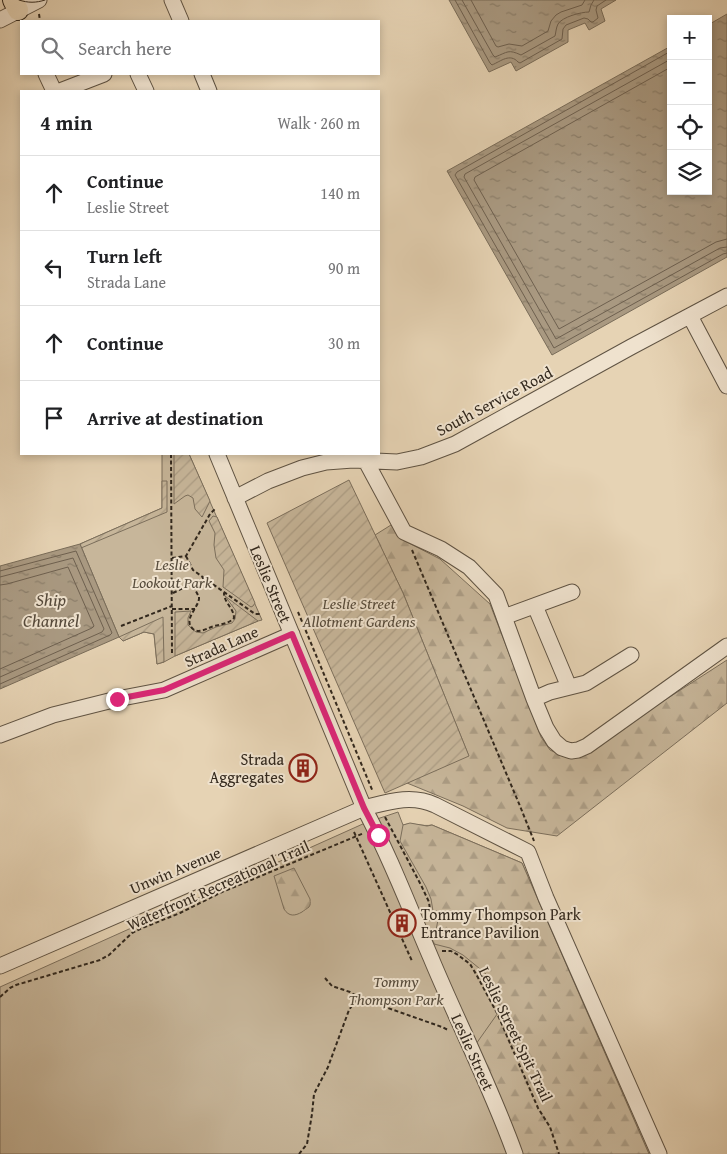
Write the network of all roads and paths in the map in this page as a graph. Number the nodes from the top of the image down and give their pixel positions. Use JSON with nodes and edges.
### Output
{"nodes":[{"id":1,"x":172,"y":0,"type":"edge"},
{"id":2,"x":39,"y":7,"type":"edge"},
{"id":3,"x":18,"y":10,"type":"edge"},
{"id":4,"x":0,"y":20,"type":"edge"},
{"id":5,"x":40,"y":20,"type":"edge"},
{"id":6,"x":181,"y":20,"type":"edge"},
{"id":7,"x":46,"y":75,"type":"edge"},
{"id":8,"x":101,"y":75,"type":"edge"},
{"id":9,"x":138,"y":75,"type":"edge"},
{"id":10,"x":202,"y":75,"type":"edge"},
{"id":11,"x":54,"y":90,"type":"edge"},
{"id":12,"x":63,"y":90,"type":"edge"},
{"id":13,"x":146,"y":90,"type":"edge"},
{"id":14,"x":209,"y":90,"type":"edge"},
{"id":15,"x":727,"y":296,"type":"edge"},
{"id":16,"x":690,"y":316,"type":"junction"},
{"id":17,"x":727,"y":386,"type":"edge"},
{"id":18,"x":171,"y":455,"type":"edge"},
{"id":19,"x":217,"y":455,"type":"edge"},
{"id":20,"x":363,"y":458,"type":"edge"},
{"id":21,"x":235,"y":498,"type":"junction"},
{"id":22,"x":215,"y":509,"type":"dead end"},
{"id":23,"x":404,"y":532,"type":"junction"},
{"id":24,"x":186,"y":556,"type":"junction"},
{"id":25,"x":172,"y":558,"type":"junction"},
{"id":26,"x":204,"y":578,"type":"junction"},
{"id":27,"x":190,"y":580,"type":"dead end"},
{"id":28,"x":572,"y":592,"type":"dead end"},
{"id":29,"x":224,"y":593,"type":"junction"},
{"id":30,"x":172,"y":594,"type":"junction"},
{"id":31,"x":535,"y":606,"type":"junction"},
{"id":32,"x":172,"y":608,"type":"junction"},
{"id":33,"x":195,"y":609,"type":"junction"},
{"id":34,"x":260,"y":614,"type":"dead end"},
{"id":35,"x":504,"y":617,"type":"junction"},
{"id":36,"x":120,"y":626,"type":"dead end"},
{"id":37,"x":292,"y":634,"type":"junction"},
{"id":38,"x":727,"y":646,"type":"edge"},
{"id":39,"x":172,"y":655,"type":"dead end"},
{"id":40,"x":631,"y":655,"type":"dead end"},
{"id":41,"x":569,"y":687,"type":"junction"},
{"id":42,"x":534,"y":699,"type":"junction"},
{"id":43,"x":0,"y":735,"type":"edge"},
{"id":44,"x":364,"y":808,"type":"junction"},
{"id":45,"x":387,"y":822,"type":"dead end"},
{"id":46,"x":354,"y":832,"type":"dead end"},
{"id":47,"x":366,"y":832,"type":"dead end"},
{"id":48,"x":357,"y":836,"type":"junction"},
{"id":49,"x":528,"y":852,"type":"junction"},
{"id":50,"x":424,"y":942,"type":"junction"},
{"id":51,"x":430,"y":957,"type":"junction"},
{"id":52,"x":412,"y":961,"type":"dead end"},
{"id":53,"x":0,"y":966,"type":"edge"},
{"id":54,"x":325,"y":978,"type":"dead end"},
{"id":55,"x":0,"y":997,"type":"edge"},
{"id":56,"x":358,"y":997,"type":"junction"},
{"id":57,"x":462,"y":1028,"type":"junction"},
{"id":58,"x":299,"y":1154,"type":"edge"},
{"id":59,"x":515,"y":1154,"type":"edge"},
{"id":60,"x":559,"y":1154,"type":"edge"},
{"id":61,"x":659,"y":1154,"type":"edge"}],
"edges":[{"from":1,"to":6,"type":"street"},
{"from":2,"to":3,"type":"street"},
{"from":2,"to":5,"type":"path"},
{"from":3,"to":4,"type":"street"},
{"from":7,"to":11,"type":"street"},
{"from":8,"to":12,"type":"street"},
{"from":9,"to":13,"type":"street"},
{"from":10,"to":14,"type":"street"},
{"from":15,"to":16,"type":"street","name":"South Service Road"},
{"from":16,"to":17,"type":"street"},
{"from":16,"to":20,"type":"street","name":"South Service Road"},
{"from":18,"to":25,"type":"path"},
{"from":19,"to":21,"type":"street","name":"Leslie Street"},
{"from":20,"to":21,"type":"street","name":"South Service Road"},
{"from":20,"to":23,"type":"street"},
{"from":21,"to":37,"type":"street","name":"Leslie Street"},
{"from":22,"to":24,"type":"path"},
{"from":23,"to":35,"type":"street"},
{"from":23,"to":49,"type":"path"},
{"from":24,"to":25,"type":"path"},
{"from":24,"to":26,"type":"path"},
{"from":25,"to":30,"type":"path"},
{"from":26,"to":29,"type":"path"},
{"from":26,"to":30,"type":"path"},
{"from":27,"to":33,"type":"path","bridge":true},
{"from":28,"to":31,"type":"street"},
{"from":29,"to":33,"type":"path"},
{"from":29,"to":34,"type":"path"},
{"from":30,"to":32,"type":"path"},
{"from":31,"to":35,"type":"street"},
{"from":31,"to":41,"type":"street"},
{"from":32,"to":33,"type":"path"},
{"from":32,"to":36,"type":"path"},
{"from":32,"to":39,"type":"path"},
{"from":35,"to":42,"type":"street"},
{"from":37,"to":43,"type":"street","name":"Strada Lane"},
{"from":37,"to":44,"type":"street","name":"Leslie Street"},
{"from":38,"to":42,"type":"street"},
{"from":40,"to":41,"type":"street"},
{"from":41,"to":42,"type":"street"},
{"from":44,"to":49,"type":"street","name":"Unwin Avenue"},
{"from":44,"to":50,"type":"street","name":"Leslie Street"},
{"from":44,"to":53,"type":"street","name":"Unwin Avenue"},
{"from":45,"to":50,"type":"path"},
{"from":46,"to":48,"type":"path"},
{"from":47,"to":48,"type":"path","name":"Waterfront Recreational Trail"},
{"from":48,"to":52,"type":"path"},
{"from":48,"to":55,"type":"path","name":"Waterfront Recreational Trail"},
{"from":49,"to":61,"type":"street"},
{"from":50,"to":51,"type":"street","name":"Leslie Street"},
{"from":51,"to":57,"type":"street","name":"Leslie Street"},
{"from":51,"to":60,"type":"path","name":"Leslie Street Spit Trail"},
{"from":54,"to":56,"type":"path"},
{"from":56,"to":57,"type":"path"},
{"from":56,"to":58,"type":"path"},
{"from":57,"to":59,"type":"street","name":"Leslie Street"}]}
